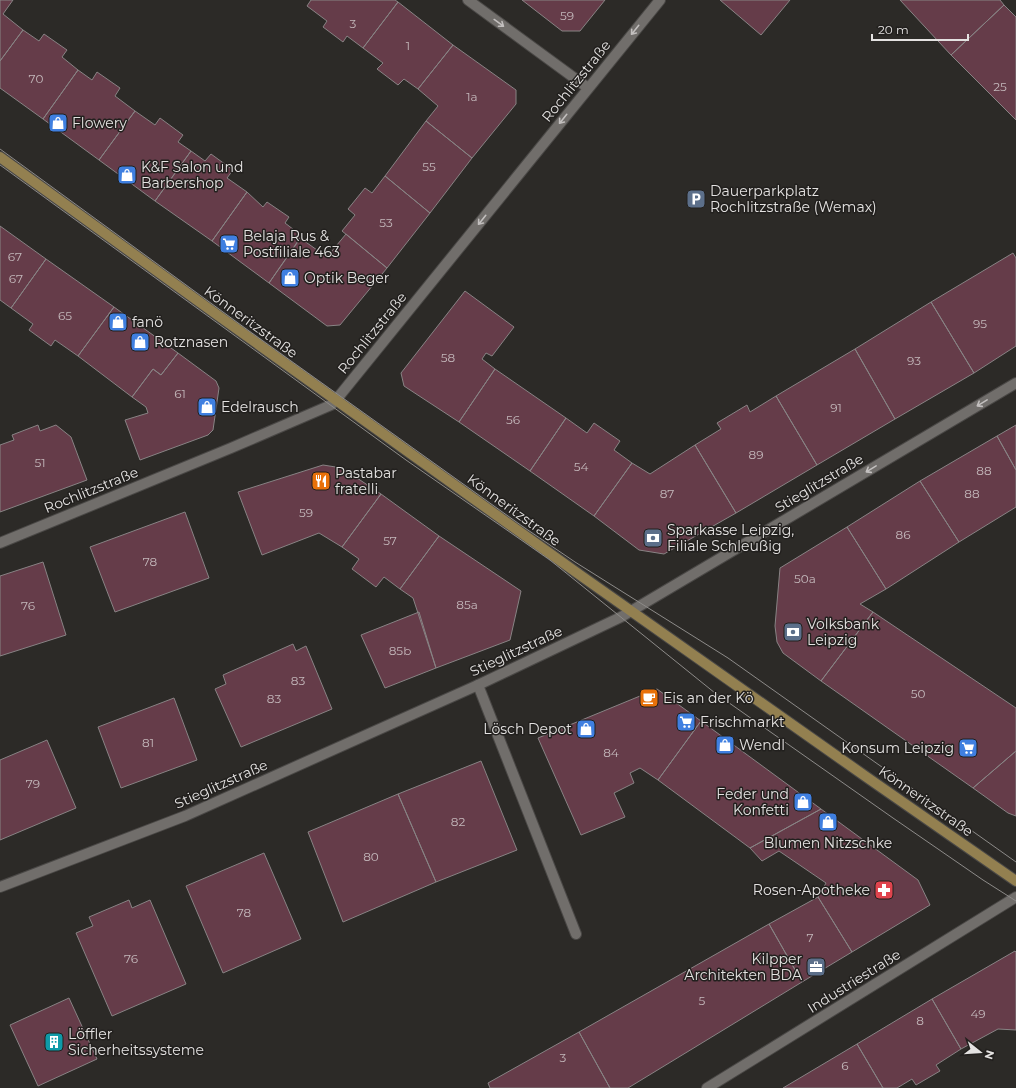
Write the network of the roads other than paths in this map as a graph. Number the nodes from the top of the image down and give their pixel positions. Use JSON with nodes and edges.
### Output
{"nodes":[{"id":1,"x":468,"y":0,"type":"edge"},
{"id":2,"x":660,"y":0,"type":"edge"},
{"id":3,"x":588,"y":88,"type":"junction"},
{"id":4,"x":0,"y":157,"type":"edge"},
{"id":5,"x":1016,"y":383,"type":"edge"},
{"id":6,"x":336,"y":400,"type":"junction"},
{"id":7,"x":0,"y":543,"type":"edge"},
{"id":8,"x":632,"y":611,"type":"junction"},
{"id":9,"x":478,"y":685,"type":"junction"},
{"id":10,"x":1016,"y":881,"type":"edge"},
{"id":11,"x":0,"y":887,"type":"edge"},
{"id":12,"x":1016,"y":897,"type":"edge"},
{"id":13,"x":576,"y":934,"type":"dead end"},
{"id":14,"x":707,"y":1088,"type":"edge"}],
"edges":[{"from":1,"to":3,"type":"street","one_way":true},
{"from":2,"to":3,"type":"street","name":"Rochlitzstraße","one_way":true},
{"from":3,"to":6,"type":"street","name":"Rochlitzstraße","one_way":true},
{"from":4,"to":6,"type":"main road","name":"Könneritzstraße"},
{"from":5,"to":8,"type":"street","name":"Stieglitzstraße","one_way":true},
{"from":6,"to":7,"type":"street","name":"Rochlitzstraße"},
{"from":6,"to":8,"type":"main road","name":"Könneritzstraße"},
{"from":8,"to":9,"type":"street","name":"Stieglitzstraße"},
{"from":8,"to":10,"type":"main road","name":"Könneritzstraße"},
{"from":9,"to":11,"type":"street","name":"Stieglitzstraße"},
{"from":9,"to":13,"type":"street"},
{"from":12,"to":14,"type":"street","name":"Industriestraße"}]}
